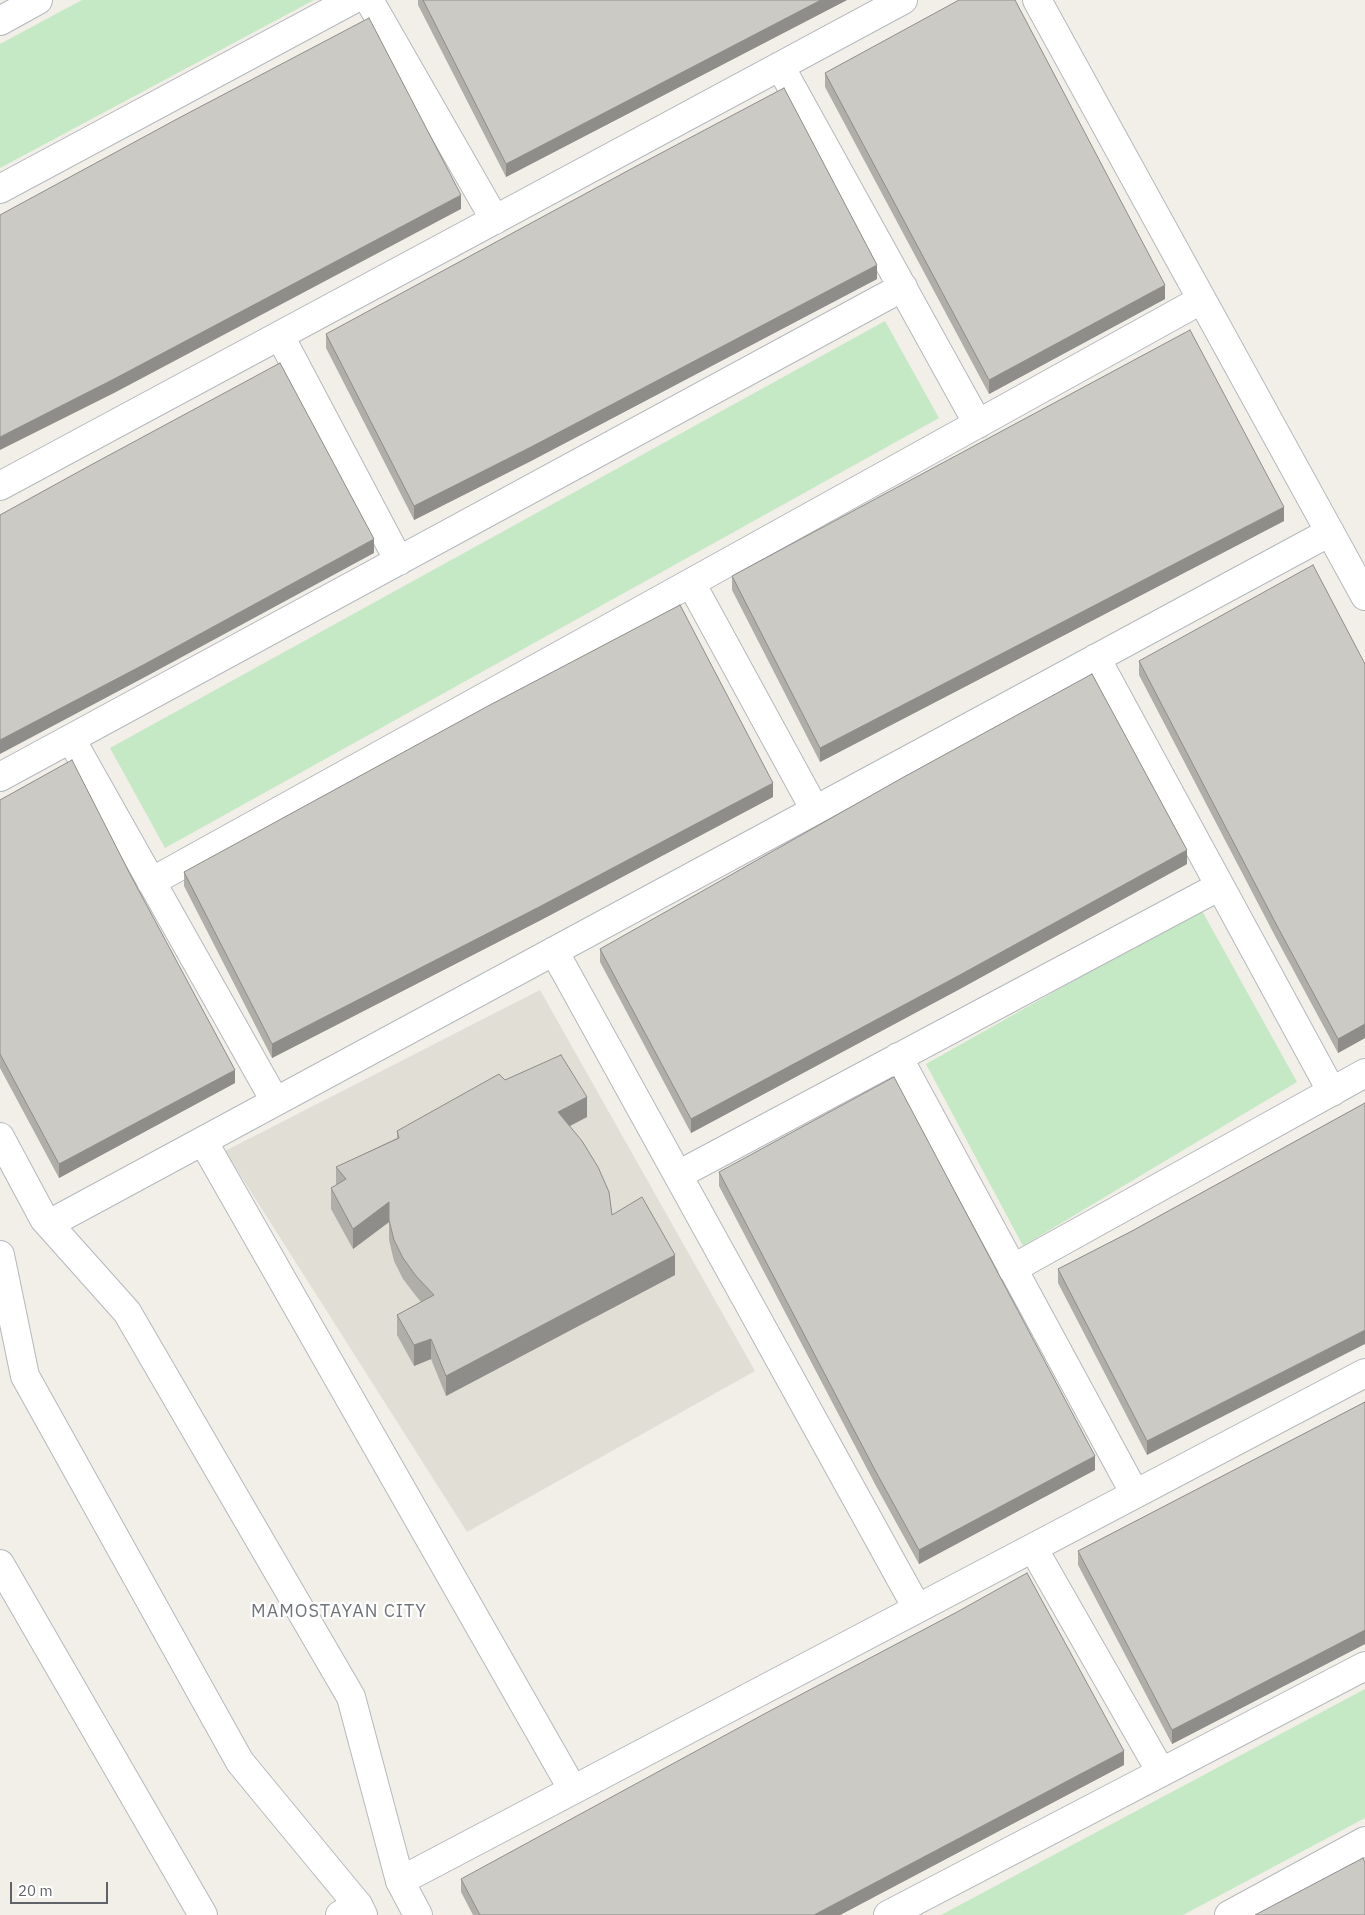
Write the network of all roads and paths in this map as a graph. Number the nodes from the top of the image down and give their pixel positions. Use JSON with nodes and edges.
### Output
{"nodes":[{"id":1,"x":38,"y":0,"type":"edge"},
{"id":2,"x":352,"y":0,"type":"edge"},
{"id":3,"x":369,"y":0,"type":"edge"},
{"id":4,"x":903,"y":0,"type":"edge"},
{"id":5,"x":1036,"y":0,"type":"edge"},
{"id":6,"x":0,"y":21,"type":"edge"},
{"id":7,"x":780,"y":66,"type":"junction"},
{"id":8,"x":0,"y":189,"type":"edge"},
{"id":9,"x":495,"y":220,"type":"junction"},
{"id":10,"x":902,"y":287,"type":"junction"},
{"id":11,"x":1201,"y":300,"type":"junction"},
{"id":12,"x":280,"y":336,"type":"junction"},
{"id":13,"x":978,"y":424,"type":"junction"},
{"id":14,"x":0,"y":486,"type":"edge"},
{"id":15,"x":1330,"y":532,"type":"junction"},
{"id":16,"x":399,"y":561,"type":"junction"},
{"id":17,"x":691,"y":583,"type":"junction"},
{"id":18,"x":1365,"y":596,"type":"edge"},
{"id":19,"x":1096,"y":658,"type":"junction"},
{"id":20,"x":71,"y":739,"type":"junction"},
{"id":21,"x":0,"y":777,"type":"edge"},
{"id":22,"x":815,"y":810,"type":"junction"},
{"id":23,"x":151,"y":882,"type":"junction"},
{"id":24,"x":1220,"y":886,"type":"junction"},
{"id":25,"x":554,"y":951,"type":"junction"},
{"id":26,"x":898,"y":1057,"type":"junction"},
{"id":27,"x":1365,"y":1073,"type":"edge"},
{"id":28,"x":1332,"y":1092,"type":"junction"},
{"id":29,"x":275,"y":1101,"type":"junction"},
{"id":30,"x":0,"y":1138,"type":"edge"},
{"id":31,"x":203,"y":1141,"type":"junction"},
{"id":32,"x":678,"y":1175,"type":"junction"},
{"id":33,"x":49,"y":1224,"type":"junction"},
{"id":34,"x":0,"y":1255,"type":"edge"},
{"id":35,"x":1012,"y":1269,"type":"junction"},
{"id":36,"x":1365,"y":1373,"type":"edge"},
{"id":37,"x":1135,"y":1494,"type":"junction"},
{"id":38,"x":1033,"y":1548,"type":"junction"},
{"id":39,"x":0,"y":1564,"type":"edge"},
{"id":40,"x":917,"y":1608,"type":"junction"},
{"id":41,"x":1365,"y":1666,"type":"edge"},
{"id":42,"x":1161,"y":1772,"type":"junction"},
{"id":43,"x":573,"y":1790,"type":"junction"},
{"id":44,"x":1365,"y":1841,"type":"edge"},
{"id":45,"x":400,"y":1881,"type":"junction"},
{"id":46,"x":354,"y":1912,"type":"edge"},
{"id":47,"x":204,"y":1915,"type":"edge"},
{"id":48,"x":418,"y":1915,"type":"edge"},
{"id":49,"x":888,"y":1915,"type":"edge"},
{"id":50,"x":1229,"y":1915,"type":"edge"}],
"edges":[{"from":1,"to":6,"type":"street"},
{"from":2,"to":8,"type":"street"},
{"from":3,"to":9,"type":"street"},
{"from":4,"to":7,"type":"street"},
{"from":5,"to":11,"type":"street"},
{"from":7,"to":9,"type":"street"},
{"from":7,"to":10,"type":"street"},
{"from":9,"to":12,"type":"street"},
{"from":10,"to":13,"type":"street"},
{"from":10,"to":16,"type":"street"},
{"from":11,"to":13,"type":"street"},
{"from":11,"to":15,"type":"street"},
{"from":12,"to":14,"type":"street"},
{"from":12,"to":16,"type":"street"},
{"from":13,"to":17,"type":"street"},
{"from":15,"to":18,"type":"street"},
{"from":15,"to":19,"type":"street"},
{"from":16,"to":20,"type":"street"},
{"from":17,"to":22,"type":"street"},
{"from":17,"to":23,"type":"street"},
{"from":19,"to":22,"type":"street"},
{"from":19,"to":24,"type":"street"},
{"from":20,"to":21,"type":"street"},
{"from":20,"to":23,"type":"street"},
{"from":22,"to":25,"type":"street"},
{"from":23,"to":29,"type":"street"},
{"from":24,"to":26,"type":"street"},
{"from":24,"to":28,"type":"street"},
{"from":25,"to":29,"type":"street"},
{"from":25,"to":32,"type":"street"},
{"from":26,"to":32,"type":"street"},
{"from":26,"to":35,"type":"street"},
{"from":27,"to":28,"type":"street"},
{"from":28,"to":35,"type":"street"},
{"from":29,"to":31,"type":"street"},
{"from":30,"to":33,"type":"street"},
{"from":31,"to":33,"type":"street"},
{"from":31,"to":43,"type":"street"},
{"from":32,"to":40,"type":"street"},
{"from":33,"to":45,"type":"street"},
{"from":34,"to":46,"type":"street"},
{"from":35,"to":37,"type":"street"},
{"from":36,"to":37,"type":"street"},
{"from":37,"to":38,"type":"street"},
{"from":38,"to":40,"type":"street"},
{"from":38,"to":42,"type":"street"},
{"from":39,"to":47,"type":"street"},
{"from":40,"to":43,"type":"street"},
{"from":41,"to":42,"type":"street"},
{"from":42,"to":49,"type":"street"},
{"from":43,"to":45,"type":"street"},
{"from":44,"to":50,"type":"street"},
{"from":45,"to":48,"type":"street"}]}
